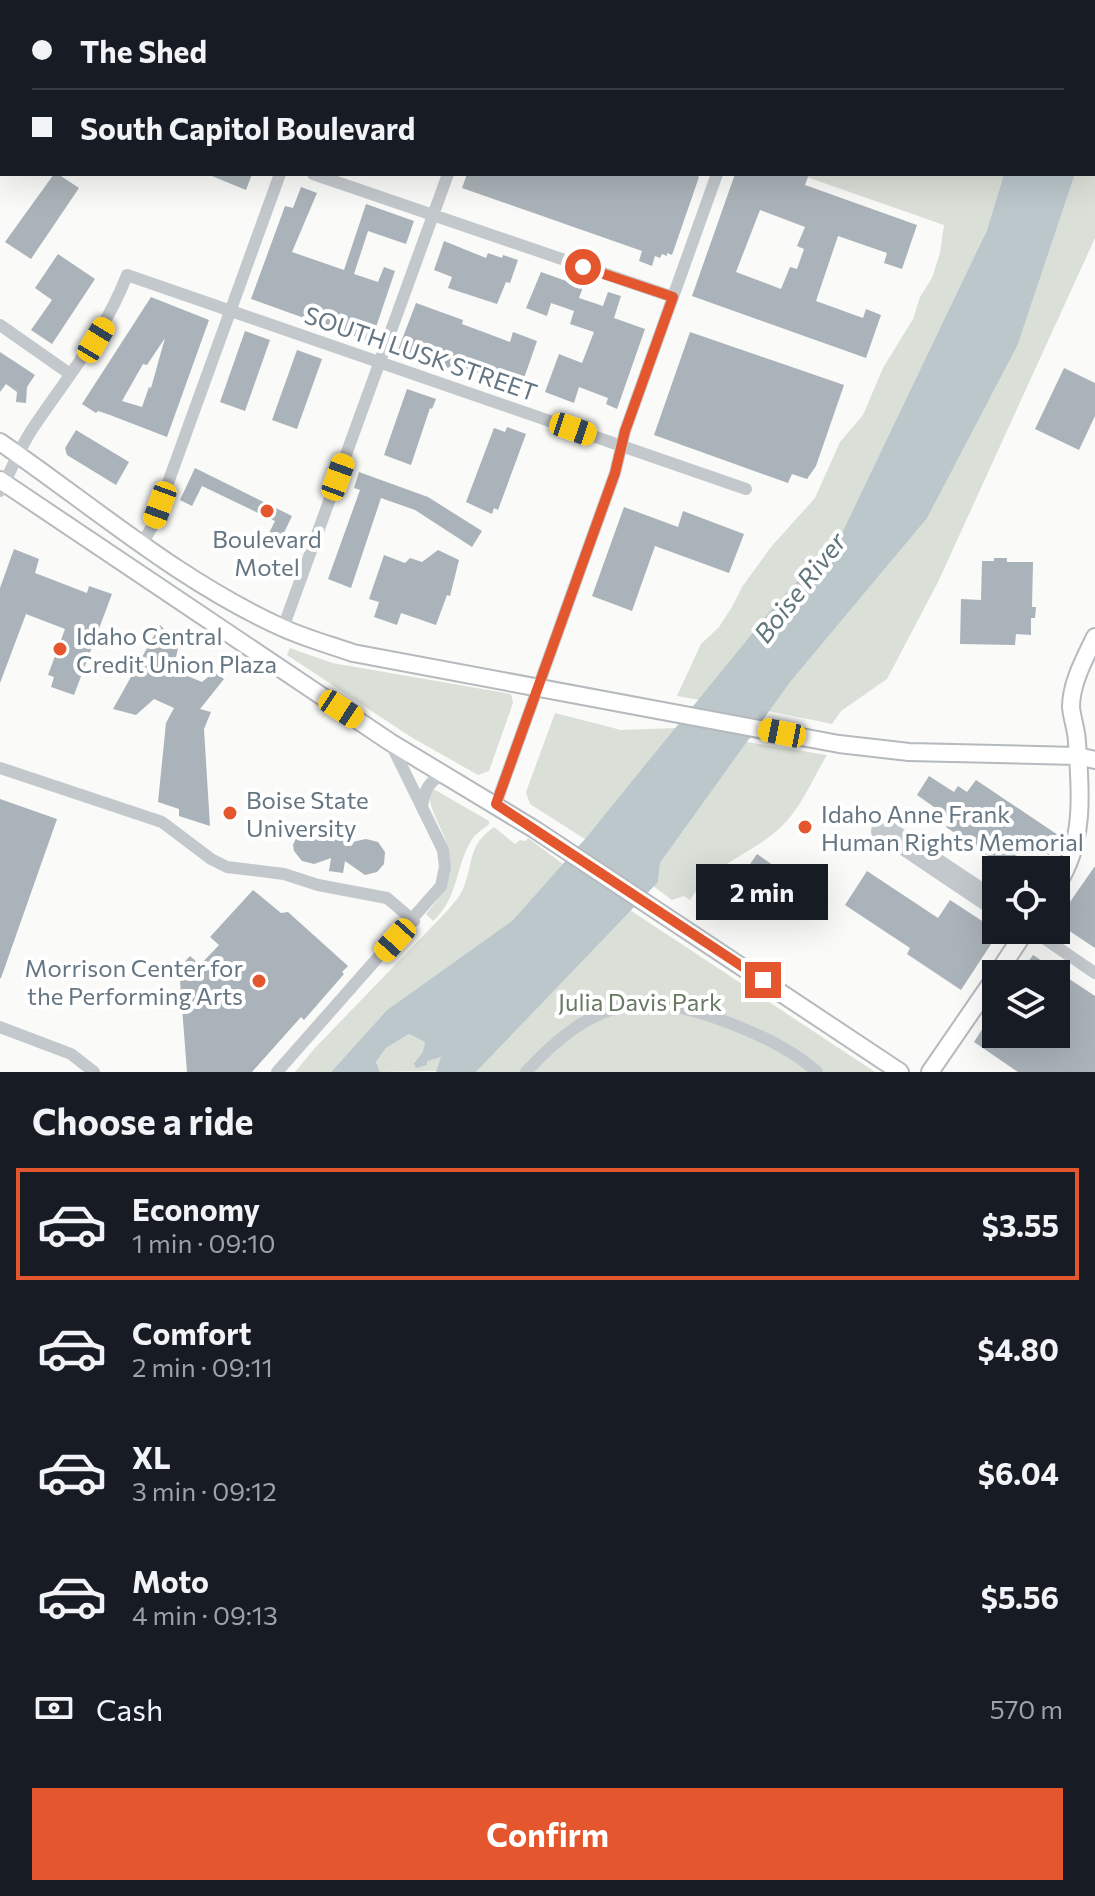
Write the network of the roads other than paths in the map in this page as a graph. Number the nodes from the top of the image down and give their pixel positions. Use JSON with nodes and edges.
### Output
{"nodes":[{"id":1,"x":279,"y":176,"type":"edge"},
{"id":2,"x":319,"y":176,"type":"edge"},
{"id":3,"x":447,"y":176,"type":"edge"},
{"id":4,"x":716,"y":176,"type":"edge"},
{"id":5,"x":433,"y":215,"type":"junction"},
{"id":6,"x":673,"y":297,"type":"junction"},
{"id":7,"x":231,"y":311,"type":"junction"},
{"id":8,"x":0,"y":325,"type":"edge"},
{"id":9,"x":379,"y":362,"type":"junction"},
{"id":10,"x":70,"y":374,"type":"junction"},
{"id":11,"x":0,"y":442,"type":"edge"},
{"id":12,"x":622,"y":446,"type":"junction"},
{"id":13,"x":11,"y":458,"type":"edge"},
{"id":14,"x":1,"y":484,"type":"edge"},
{"id":15,"x":746,"y":489,"type":"dead end"},
{"id":16,"x":141,"y":545,"type":"junction"},
{"id":17,"x":283,"y":628,"type":"junction"},
{"id":18,"x":1095,"y":637,"type":"edge"},
{"id":19,"x":537,"y":689,"type":"junction"},
{"id":20,"x":390,"y":742,"type":"junction"},
{"id":21,"x":1077,"y":756,"type":"junction"},
{"id":22,"x":1095,"y":760,"type":"edge"},
{"id":23,"x":0,"y":768,"type":"edge"},
{"id":24,"x":445,"y":773,"type":"junction"},
{"id":25,"x":496,"y":804,"type":"junction"},
{"id":26,"x":422,"y":806,"type":"junction"},
{"id":27,"x":1070,"y":860,"type":"edge"},
{"id":28,"x":982,"y":889,"type":"edge"},
{"id":29,"x":982,"y":903,"type":"edge"},
{"id":30,"x":414,"y":921,"type":"junction"},
{"id":31,"x":1050,"y":944,"type":"edge"},
{"id":32,"x":1095,"y":973,"type":"edge"},
{"id":33,"x":982,"y":996,"type":"edge"},
{"id":34,"x":0,"y":1027,"type":"edge"},
{"id":35,"x":94,"y":1072,"type":"edge"},
{"id":36,"x":277,"y":1072,"type":"edge"},
{"id":37,"x":526,"y":1072,"type":"edge"},
{"id":38,"x":817,"y":1072,"type":"edge"},
{"id":39,"x":900,"y":1072,"type":"edge"},
{"id":40,"x":930,"y":1072,"type":"edge"}],
"edges":[{"from":1,"to":7,"type":"street"},
{"from":2,"to":5,"type":"street"},
{"from":3,"to":5,"type":"street"},
{"from":4,"to":6,"type":"street"},
{"from":5,"to":6,"type":"street"},
{"from":5,"to":9,"type":"street"},
{"from":6,"to":12,"type":"street"},
{"from":7,"to":9,"type":"street","name":"SOUTH LUSK STREET"},
{"from":7,"to":10,"type":"street","name":"SOUTH LUSK STREET"},
{"from":7,"to":16,"type":"street"},
{"from":8,"to":10,"type":"street"},
{"from":9,"to":12,"type":"street","name":"SOUTH LUSK STREET"},
{"from":9,"to":17,"type":"street"},
{"from":10,"to":13,"type":"street"},
{"from":11,"to":13,"type":"main road"},
{"from":12,"to":15,"type":"street","name":"SOUTH LUSK STREET"},
{"from":12,"to":19,"type":"street"},
{"from":13,"to":14,"type":"street"},
{"from":13,"to":16,"type":"main road"},
{"from":14,"to":20,"type":"main road"},
{"from":16,"to":17,"type":"main road"},
{"from":17,"to":19,"type":"main road"},
{"from":18,"to":21,"type":"main road"},
{"from":19,"to":21,"type":"main road"},
{"from":19,"to":25,"type":"street"},
{"from":20,"to":24,"type":"main road"},
{"from":20,"to":26,"type":"street"},
{"from":21,"to":22,"type":"main road"},
{"from":21,"to":27,"type":"main road"},
{"from":23,"to":30,"type":"street"},
{"from":24,"to":25,"type":"main road"},
{"from":24,"to":26,"type":"street"},
{"from":25,"to":39,"type":"main road"},
{"from":26,"to":30,"type":"street"},
{"from":28,"to":29,"type":"street"},
{"from":30,"to":36,"type":"street"},
{"from":31,"to":32,"type":"street"},
{"from":33,"to":40,"type":"main road"},
{"from":34,"to":35,"type":"street"},
{"from":37,"to":38,"type":"street"}]}
